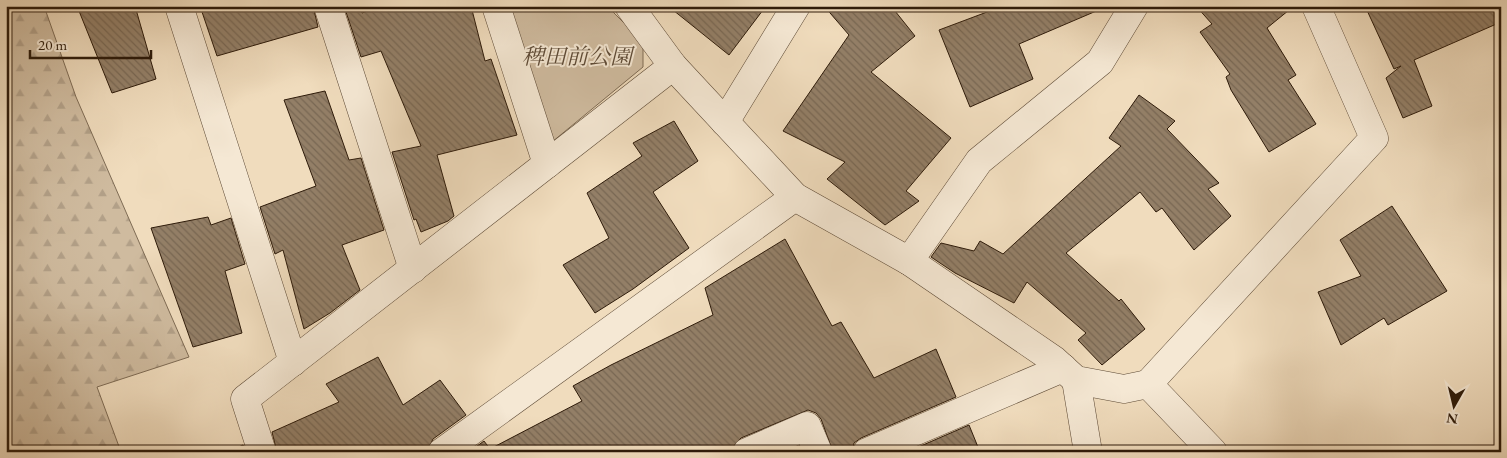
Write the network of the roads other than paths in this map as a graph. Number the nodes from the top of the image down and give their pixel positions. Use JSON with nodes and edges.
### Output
{"nodes":[{"id":1,"x":179,"y":6,"type":"edge"},
{"id":2,"x":328,"y":6,"type":"edge"},
{"id":3,"x":496,"y":6,"type":"edge"},
{"id":4,"x":629,"y":6,"type":"edge"},
{"id":5,"x":796,"y":6,"type":"edge"},
{"id":6,"x":1316,"y":6,"type":"edge"},
{"id":7,"x":1131,"y":8,"type":"edge"},
{"id":8,"x":673,"y":66,"type":"junction"},
{"id":9,"x":726,"y":122,"type":"junction"},
{"id":10,"x":547,"y":164,"type":"junction"},
{"id":11,"x":795,"y":197,"type":"junction"},
{"id":12,"x":909,"y":262,"type":"junction"},
{"id":13,"x":412,"y":269,"type":"junction"},
{"id":14,"x":293,"y":362,"type":"junction"},
{"id":15,"x":1069,"y":374,"type":"junction"},
{"id":16,"x":1148,"y":384,"type":"junction"},
{"id":17,"x":262,"y":452,"type":"edge"},
{"id":18,"x":442,"y":452,"type":"edge"},
{"id":19,"x":747,"y":452,"type":"edge"},
{"id":20,"x":818,"y":452,"type":"edge"},
{"id":21,"x":867,"y":452,"type":"edge"},
{"id":22,"x":1088,"y":452,"type":"edge"},
{"id":23,"x":1213,"y":452,"type":"edge"}],
"edges":[{"from":1,"to":14,"type":"street"},
{"from":2,"to":13,"type":"street"},
{"from":3,"to":10,"type":"street"},
{"from":4,"to":8,"type":"street"},
{"from":5,"to":9,"type":"street"},
{"from":6,"to":16,"type":"street"},
{"from":7,"to":12,"type":"street"},
{"from":8,"to":9,"type":"street"},
{"from":8,"to":10,"type":"street"},
{"from":9,"to":11,"type":"street"},
{"from":10,"to":13,"type":"street"},
{"from":11,"to":12,"type":"street"},
{"from":11,"to":18,"type":"street"},
{"from":12,"to":15,"type":"street"},
{"from":13,"to":14,"type":"street"},
{"from":14,"to":17,"type":"street"},
{"from":15,"to":16,"type":"street"},
{"from":15,"to":21,"type":"street"},
{"from":15,"to":22,"type":"street"},
{"from":16,"to":23,"type":"street"},
{"from":19,"to":20,"type":"street"}]}
